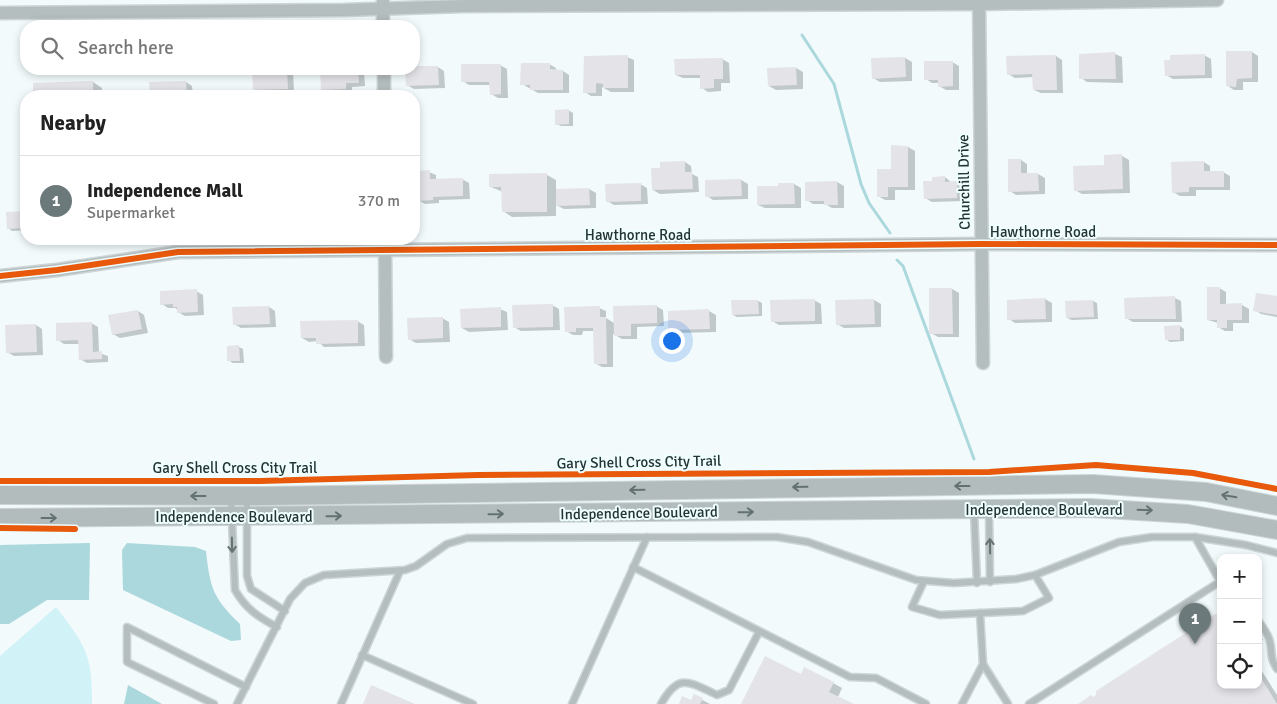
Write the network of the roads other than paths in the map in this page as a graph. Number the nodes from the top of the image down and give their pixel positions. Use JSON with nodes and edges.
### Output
{"nodes":[{"id":1,"x":1217,"y":0,"type":"edge"},
{"id":2,"x":979,"y":2,"type":"edge"},
{"id":3,"x":383,"y":4,"type":"edge"},
{"id":4,"x":0,"y":12,"type":"edge"},
{"id":5,"x":383,"y":20,"type":"edge"},
{"id":6,"x":384,"y":75,"type":"edge"},
{"id":7,"x":384,"y":90,"type":"edge"},
{"id":8,"x":420,"y":244,"type":"edge"},
{"id":9,"x":981,"y":244,"type":"junction"},
{"id":10,"x":359,"y":245,"type":"edge"},
{"id":11,"x":385,"y":245,"type":"edge"},
{"id":12,"x":1277,"y":245,"type":"edge"},
{"id":13,"x":0,"y":276,"type":"edge"},
{"id":14,"x":386,"y":357,"type":"dead end"},
{"id":15,"x":983,"y":363,"type":"dead end"},
{"id":16,"x":1093,"y":484,"type":"junction"},
{"id":17,"x":0,"y":495,"type":"edge"},
{"id":18,"x":239,"y":496,"type":"junction"},
{"id":19,"x":1277,"y":506,"type":"edge"},
{"id":20,"x":982,"y":509,"type":"junction"},
{"id":21,"x":240,"y":517,"type":"junction"},
{"id":22,"x":0,"y":518,"type":"edge"},
{"id":23,"x":1277,"y":530,"type":"edge"},
{"id":24,"x":647,"y":537,"type":"junction"},
{"id":25,"x":1195,"y":537,"type":"junction"},
{"id":26,"x":1277,"y":553,"type":"edge"},
{"id":27,"x":633,"y":567,"type":"junction"},
{"id":28,"x":400,"y":571,"type":"junction"},
{"id":29,"x":1217,"y":574,"type":"edge"},
{"id":30,"x":1034,"y":575,"type":"junction"},
{"id":31,"x":924,"y":581,"type":"junction"},
{"id":32,"x":990,"y":582,"type":"junction"},
{"id":33,"x":977,"y":583,"type":"junction"},
{"id":34,"x":1217,"y":584,"type":"edge"},
{"id":35,"x":284,"y":611,"type":"junction"},
{"id":36,"x":980,"y":613,"type":"junction"},
{"id":37,"x":1262,"y":626,"type":"edge"},
{"id":38,"x":277,"y":627,"type":"junction"},
{"id":39,"x":759,"y":632,"type":"junction"},
{"id":40,"x":362,"y":655,"type":"junction"},
{"id":41,"x":983,"y":664,"type":"junction"},
{"id":42,"x":1277,"y":669,"type":"edge"},
{"id":43,"x":246,"y":687,"type":"junction"},
{"id":44,"x":572,"y":702,"type":"edge"},
{"id":45,"x":214,"y":704,"type":"edge"},
{"id":46,"x":238,"y":704,"type":"edge"},
{"id":47,"x":341,"y":704,"type":"edge"},
{"id":48,"x":473,"y":704,"type":"edge"},
{"id":49,"x":582,"y":704,"type":"edge"},
{"id":50,"x":661,"y":704,"type":"edge"},
{"id":51,"x":926,"y":704,"type":"edge"},
{"id":52,"x":962,"y":704,"type":"edge"},
{"id":53,"x":1008,"y":704,"type":"edge"},
{"id":54,"x":1029,"y":704,"type":"edge"}],
"edges":[{"from":1,"to":2,"type":"street"},
{"from":2,"to":3,"type":"street"},
{"from":2,"to":9,"type":"street","name":"Churchill Drive"},
{"from":3,"to":4,"type":"street"},
{"from":3,"to":5,"type":"street"},
{"from":6,"to":7,"type":"street"},
{"from":8,"to":9,"type":"street","name":"Hawthorne Road"},
{"from":9,"to":12,"type":"street","name":"Hawthorne Road"},
{"from":9,"to":15,"type":"street","name":"Churchill Drive"},
{"from":10,"to":13,"type":"street","name":"Hawthorne Road"},
{"from":11,"to":14,"type":"street"},
{"from":16,"to":18,"type":"main road","name":"Independence Boulevard","one_way":true},
{"from":19,"to":16,"type":"main road","name":"Independence Boulevard","one_way":true},
{"from":16,"to":20,"type":"main road"},
{"from":18,"to":17,"type":"main road","name":"Independence Boulevard","one_way":true},
{"from":18,"to":21,"type":"lane"},
{"from":18,"to":21,"type":"lane"},
{"from":21,"to":20,"type":"main road","name":"Independence Boulevard","one_way":true},
{"from":20,"to":23,"type":"main road","name":"Independence Boulevard","one_way":true},
{"from":32,"to":20,"type":"lane","one_way":true},
{"from":20,"to":33,"type":"lane"},
{"from":22,"to":21,"type":"main road","name":"Independence Boulevard","one_way":true},
{"from":21,"to":35,"type":"lane"},
{"from":21,"to":38,"type":"lane","one_way":true},
{"from":24,"to":27,"type":"lane"},
{"from":24,"to":28,"type":"lane"},
{"from":24,"to":31,"type":"lane"},
{"from":25,"to":26,"type":"lane"},
{"from":25,"to":29,"type":"lane"},
{"from":25,"to":30,"type":"lane"},
{"from":27,"to":39,"type":"lane"},
{"from":27,"to":44,"type":"lane"},
{"from":28,"to":35,"type":"lane"},
{"from":28,"to":40,"type":"lane"},
{"from":30,"to":32,"type":"lane"},
{"from":30,"to":36,"type":"lane"},
{"from":31,"to":33,"type":"lane"},
{"from":31,"to":36,"type":"lane"},
{"from":32,"to":33,"type":"lane"},
{"from":34,"to":54,"type":"lane"},
{"from":35,"to":38,"type":"lane"},
{"from":36,"to":41,"type":"lane"},
{"from":37,"to":42,"type":"lane"},
{"from":38,"to":43,"type":"lane"},
{"from":39,"to":50,"type":"lane"},
{"from":39,"to":51,"type":"lane"},
{"from":40,"to":47,"type":"lane"},
{"from":40,"to":48,"type":"lane"},
{"from":41,"to":52,"type":"lane"},
{"from":41,"to":53,"type":"lane"},
{"from":43,"to":45,"type":"lane"},
{"from":43,"to":46,"type":"lane"},
{"from":44,"to":49,"type":"lane"}]}
